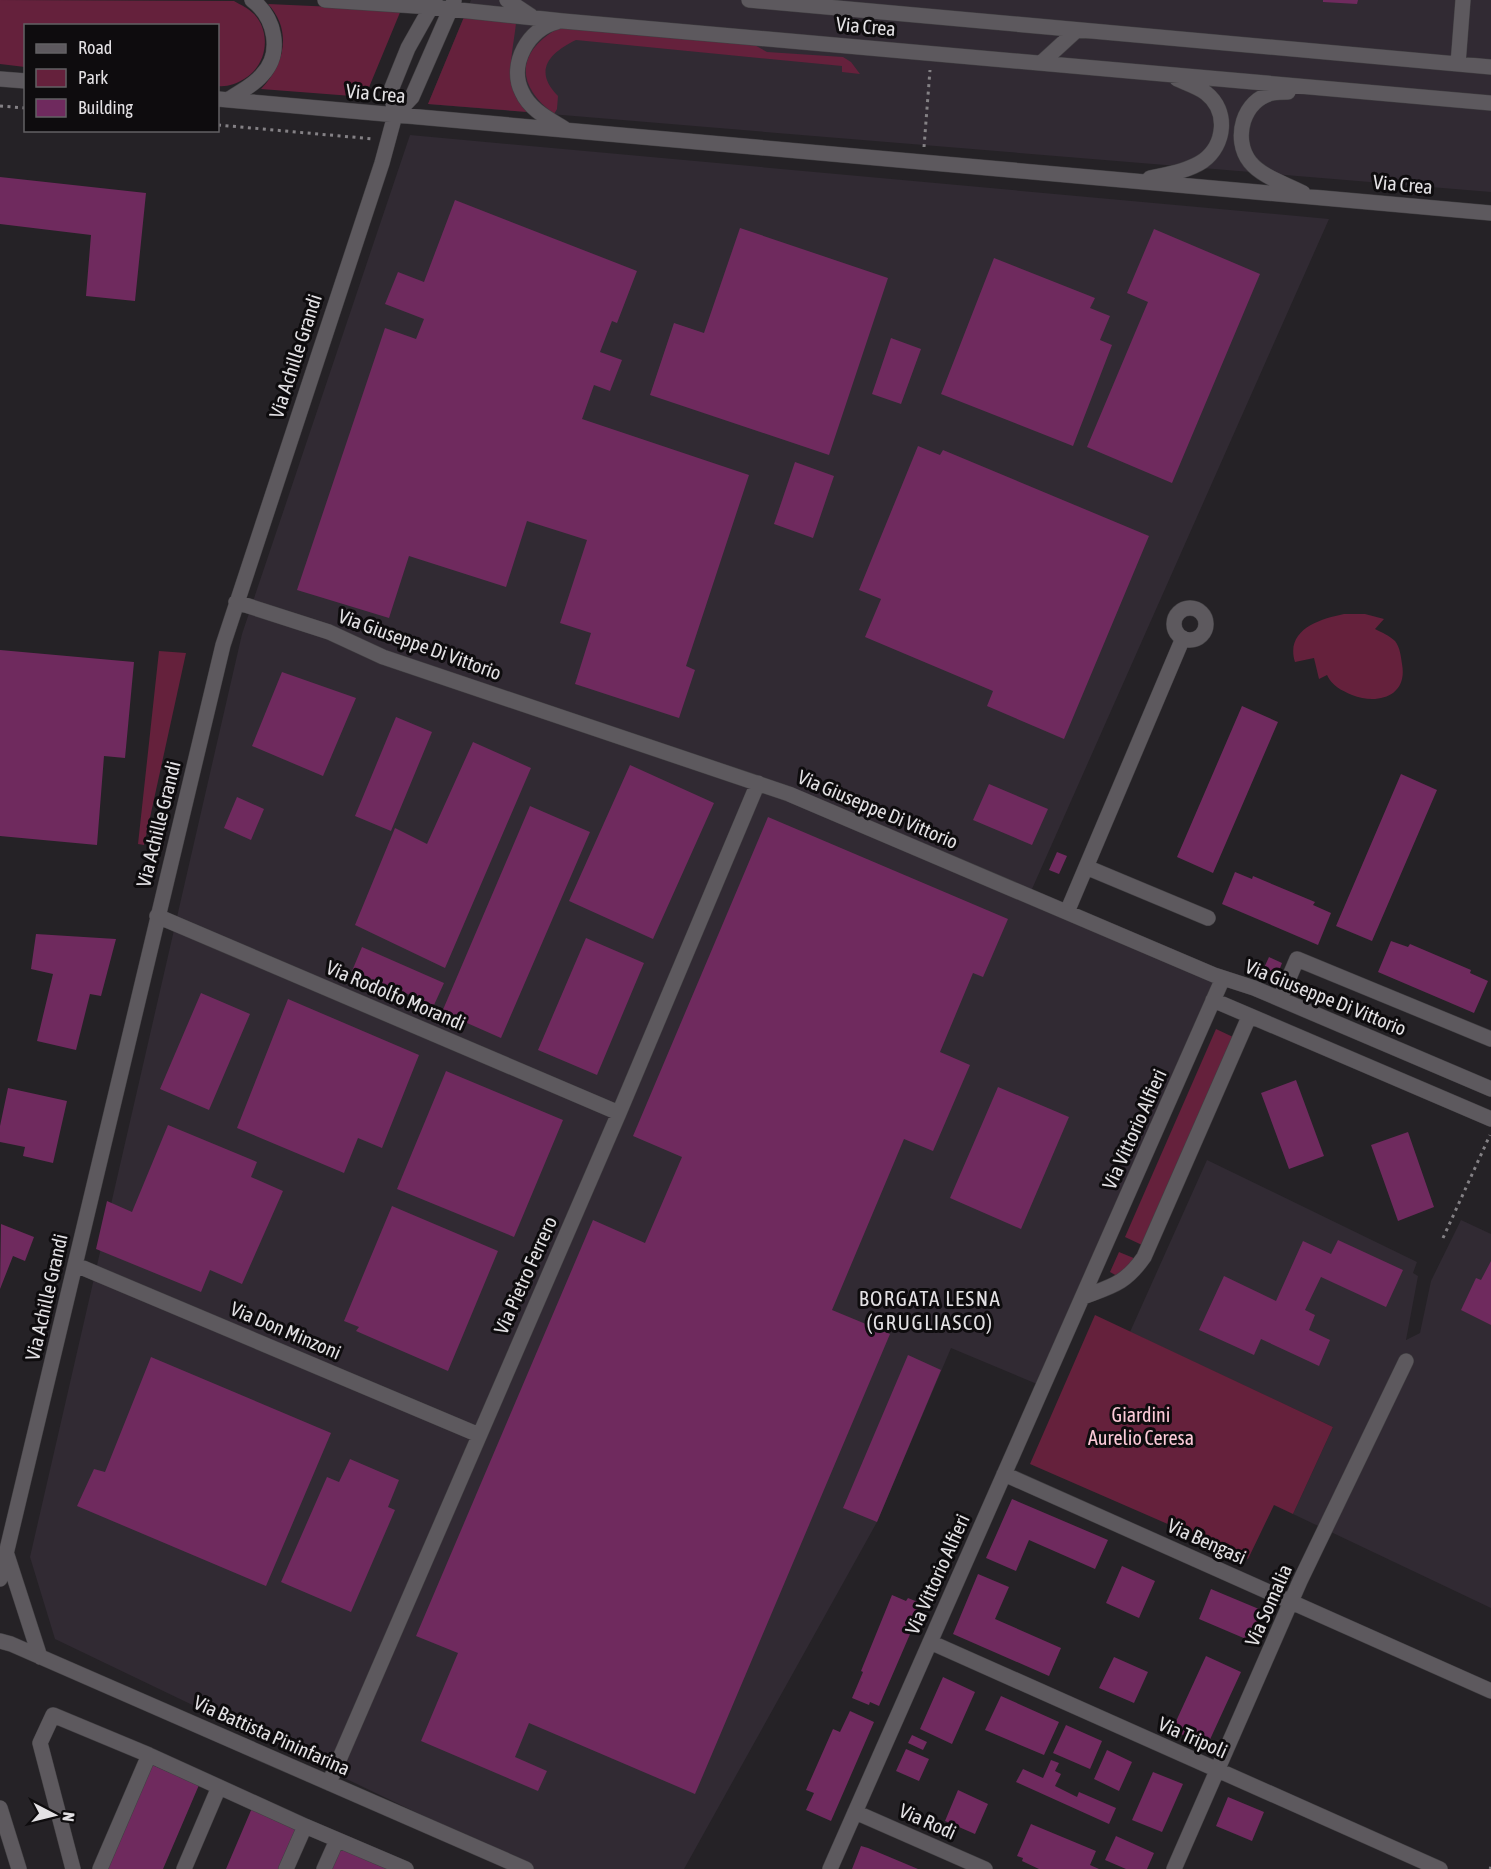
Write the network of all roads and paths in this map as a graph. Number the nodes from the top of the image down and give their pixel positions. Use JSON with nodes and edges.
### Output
{"nodes":[{"id":1,"x":252,"y":0,"type":"edge"},
{"id":2,"x":326,"y":0,"type":"edge"},
{"id":3,"x":507,"y":0,"type":"edge"},
{"id":4,"x":748,"y":0,"type":"edge"},
{"id":5,"x":1463,"y":0,"type":"edge"},
{"id":6,"x":433,"y":3,"type":"edge"},
{"id":7,"x":452,"y":4,"type":"edge"},
{"id":8,"x":534,"y":18,"type":"junction"},
{"id":9,"x":563,"y":21,"type":"junction"},
{"id":10,"x":1077,"y":30,"type":"junction"},
{"id":11,"x":932,"y":53,"type":"junction"},
{"id":12,"x":1041,"y":63,"type":"junction"},
{"id":13,"x":1458,"y":64,"type":"junction"},
{"id":14,"x":1491,"y":67,"type":"edge"},
{"id":15,"x":1166,"y":74,"type":"junction"},
{"id":16,"x":0,"y":79,"type":"edge"},
{"id":17,"x":24,"y":81,"type":"edge"},
{"id":18,"x":1335,"y":89,"type":"junction"},
{"id":19,"x":223,"y":99,"type":"edge"},
{"id":20,"x":1491,"y":103,"type":"edge"},
{"id":21,"x":0,"y":106,"type":"edge"},
{"id":22,"x":24,"y":108,"type":"edge"},
{"id":23,"x":396,"y":115,"type":"junction"},
{"id":24,"x":219,"y":125,"type":"edge"},
{"id":25,"x":567,"y":130,"type":"junction"},
{"id":26,"x":388,"y":140,"type":"junction"},
{"id":27,"x":922,"y":162,"type":"junction"},
{"id":28,"x":1139,"y":181,"type":"junction"},
{"id":29,"x":1311,"y":197,"type":"junction"},
{"id":30,"x":1491,"y":213,"type":"edge"},
{"id":31,"x":236,"y":602,"type":"junction"},
{"id":32,"x":1183,"y":638,"type":"dead end"},
{"id":33,"x":758,"y":783,"type":"junction"},
{"id":34,"x":1086,"y":867,"type":"junction"},
{"id":35,"x":1066,"y":912,"type":"junction"},
{"id":36,"x":158,"y":916,"type":"junction"},
{"id":37,"x":1208,"y":918,"type":"dead end"},
{"id":38,"x":1223,"y":978,"type":"junction"},
{"id":39,"x":1280,"y":999,"type":"junction"},
{"id":40,"x":1213,"y":1000,"type":"junction"},
{"id":41,"x":1249,"y":1017,"type":"junction"},
{"id":42,"x":1491,"y":1039,"type":"edge"},
{"id":43,"x":1404,"y":1052,"type":"junction"},
{"id":44,"x":1393,"y":1077,"type":"junction"},
{"id":45,"x":1491,"y":1089,"type":"edge"},
{"id":46,"x":619,"y":1113,"type":"junction"},
{"id":47,"x":1490,"y":1127,"type":"edge"},
{"id":48,"x":1443,"y":1238,"type":"dead end"},
{"id":49,"x":76,"y":1265,"type":"junction"},
{"id":50,"x":1083,"y":1297,"type":"junction"},
{"id":51,"x":1406,"y":1361,"type":"dead end"},
{"id":52,"x":479,"y":1435,"type":"junction"},
{"id":53,"x":1004,"y":1474,"type":"junction"},
{"id":54,"x":3,"y":1557,"type":"edge"},
{"id":55,"x":0,"y":1579,"type":"edge"},
{"id":56,"x":1292,"y":1602,"type":"junction"},
{"id":57,"x":0,"y":1641,"type":"edge"},
{"id":58,"x":930,"y":1642,"type":"junction"},
{"id":59,"x":40,"y":1657,"type":"junction"},
{"id":60,"x":1491,"y":1691,"type":"edge"},
{"id":61,"x":149,"y":1755,"type":"junction"},
{"id":62,"x":1218,"y":1771,"type":"junction"},
{"id":63,"x":329,"y":1783,"type":"junction"},
{"id":64,"x":219,"y":1787,"type":"junction"},
{"id":65,"x":0,"y":1808,"type":"edge"},
{"id":66,"x":855,"y":1812,"type":"junction"},
{"id":67,"x":304,"y":1826,"type":"junction"},
{"id":68,"x":337,"y":1840,"type":"junction"},
{"id":69,"x":19,"y":1869,"type":"edge"},
{"id":70,"x":73,"y":1869,"type":"edge"},
{"id":71,"x":100,"y":1869,"type":"edge"},
{"id":72,"x":184,"y":1869,"type":"edge"},
{"id":73,"x":286,"y":1869,"type":"edge"},
{"id":74,"x":324,"y":1869,"type":"edge"},
{"id":75,"x":406,"y":1869,"type":"edge"},
{"id":76,"x":526,"y":1869,"type":"edge"},
{"id":77,"x":830,"y":1869,"type":"edge"},
{"id":78,"x":984,"y":1869,"type":"edge"},
{"id":79,"x":1174,"y":1869,"type":"edge"},
{"id":80,"x":1440,"y":1869,"type":"edge"}],
"edges":[{"from":1,"to":19,"type":"street"},
{"from":2,"to":6,"type":"street","name":"Via Crea"},
{"from":3,"to":8,"type":"street"},
{"from":4,"to":10,"type":"street"},
{"from":5,"to":13,"type":"street"},
{"from":6,"to":7,"type":"street","name":"Via Crea"},
{"from":6,"to":23,"type":"street"},
{"from":7,"to":8,"type":"street","name":"Via Crea"},
{"from":7,"to":23,"type":"street"},
{"from":8,"to":9,"type":"street","name":"Via Crea"},
{"from":9,"to":11,"type":"street","name":"Via Crea"},
{"from":9,"to":25,"type":"street","name":"Via Crea"},
{"from":10,"to":12,"type":"street"},
{"from":10,"to":13,"type":"street"},
{"from":11,"to":12,"type":"street","name":"Via Crea"},
{"from":11,"to":27,"type":"path"},
{"from":12,"to":15,"type":"street","name":"Via Crea"},
{"from":13,"to":14,"type":"street"},
{"from":15,"to":18,"type":"street","name":"Via Crea"},
{"from":15,"to":28,"type":"street","name":"Via Crea"},
{"from":16,"to":17,"type":"street"},
{"from":18,"to":20,"type":"street","name":"Via Crea"},
{"from":18,"to":29,"type":"street","name":"Via Crea"},
{"from":19,"to":23,"type":"street","name":"Via Crea"},
{"from":21,"to":22,"type":"path"},
{"from":23,"to":25,"type":"street","name":"Via Crea"},
{"from":23,"to":26,"type":"street","name":"Via Achille Grandi"},
{"from":24,"to":26,"type":"path"},
{"from":25,"to":27,"type":"street","name":"Via Crea"},
{"from":26,"to":31,"type":"street","name":"Via Achille Grandi"},
{"from":27,"to":28,"type":"street","name":"Via Crea"},
{"from":28,"to":29,"type":"street","name":"Via Crea"},
{"from":29,"to":30,"type":"street","name":"Via Crea"},
{"from":31,"to":33,"type":"street","name":"Via Giuseppe Di Vittorio"},
{"from":31,"to":36,"type":"street","name":"Via Achille Grandi"},
{"from":32,"to":34,"type":"street"},
{"from":33,"to":35,"type":"street","name":"Via Giuseppe Di Vittorio"},
{"from":33,"to":46,"type":"street","name":"Via Pietro Ferrero"},
{"from":34,"to":35,"type":"street"},
{"from":34,"to":37,"type":"street"},
{"from":35,"to":38,"type":"street","name":"Via Giuseppe Di Vittorio"},
{"from":36,"to":46,"type":"street","name":"Via Rodolfo Morandi"},
{"from":36,"to":49,"type":"street","name":"Via Achille Grandi"},
{"from":38,"to":39,"type":"street","name":"Via Giuseppe Di Vittorio"},
{"from":38,"to":40,"type":"street","name":"Via Vittorio Alfieri"},
{"from":39,"to":42,"type":"street"},
{"from":39,"to":43,"type":"street","name":"Via Giuseppe Di Vittorio"},
{"from":40,"to":41,"type":"street"},
{"from":40,"to":50,"type":"street","name":"Via Vittorio Alfieri"},
{"from":41,"to":44,"type":"street"},
{"from":41,"to":50,"type":"street"},
{"from":43,"to":44,"type":"street"},
{"from":43,"to":45,"type":"street","name":"Via Giuseppe Di Vittorio"},
{"from":44,"to":47,"type":"street"},
{"from":46,"to":52,"type":"street","name":"Via Pietro Ferrero"},
{"from":47,"to":48,"type":"path"},
{"from":49,"to":52,"type":"street","name":"Via Don Minzoni"},
{"from":49,"to":54,"type":"street","name":"Via Achille Grandi"},
{"from":50,"to":53,"type":"street","name":"Via Vittorio Alfieri"},
{"from":51,"to":56,"type":"street","name":"Via Somalia"},
{"from":52,"to":63,"type":"street","name":"Via Pietro Ferrero"},
{"from":53,"to":56,"type":"street","name":"Via Bengasi"},
{"from":53,"to":58,"type":"street","name":"Via Vittorio Alfieri"},
{"from":54,"to":55,"type":"street","name":"Via Achille Grandi"},
{"from":54,"to":59,"type":"street"},
{"from":56,"to":60,"type":"street","name":"Via Bengasi"},
{"from":56,"to":62,"type":"street","name":"Via Somalia"},
{"from":57,"to":59,"type":"street","name":"Via Battista Pininfarina"},
{"from":58,"to":62,"type":"street","name":"Via Tripoli"},
{"from":58,"to":66,"type":"street","name":"Via Vittorio Alfieri"},
{"from":59,"to":63,"type":"street","name":"Via Battista Pininfarina"},
{"from":61,"to":64,"type":"street"},
{"from":61,"to":70,"type":"street"},
{"from":61,"to":71,"type":"street"},
{"from":62,"to":79,"type":"street","name":"Via Somalia"},
{"from":62,"to":80,"type":"street","name":"Via Tripoli"},
{"from":63,"to":76,"type":"street","name":"Via Battista Pininfarina"},
{"from":64,"to":67,"type":"street"},
{"from":64,"to":72,"type":"street"},
{"from":65,"to":69,"type":"street"},
{"from":66,"to":77,"type":"street","name":"Via Vittorio Alfieri"},
{"from":66,"to":78,"type":"street","name":"Via Rodi"},
{"from":67,"to":68,"type":"street"},
{"from":67,"to":73,"type":"street"},
{"from":68,"to":74,"type":"street"},
{"from":68,"to":75,"type":"street"}]}
